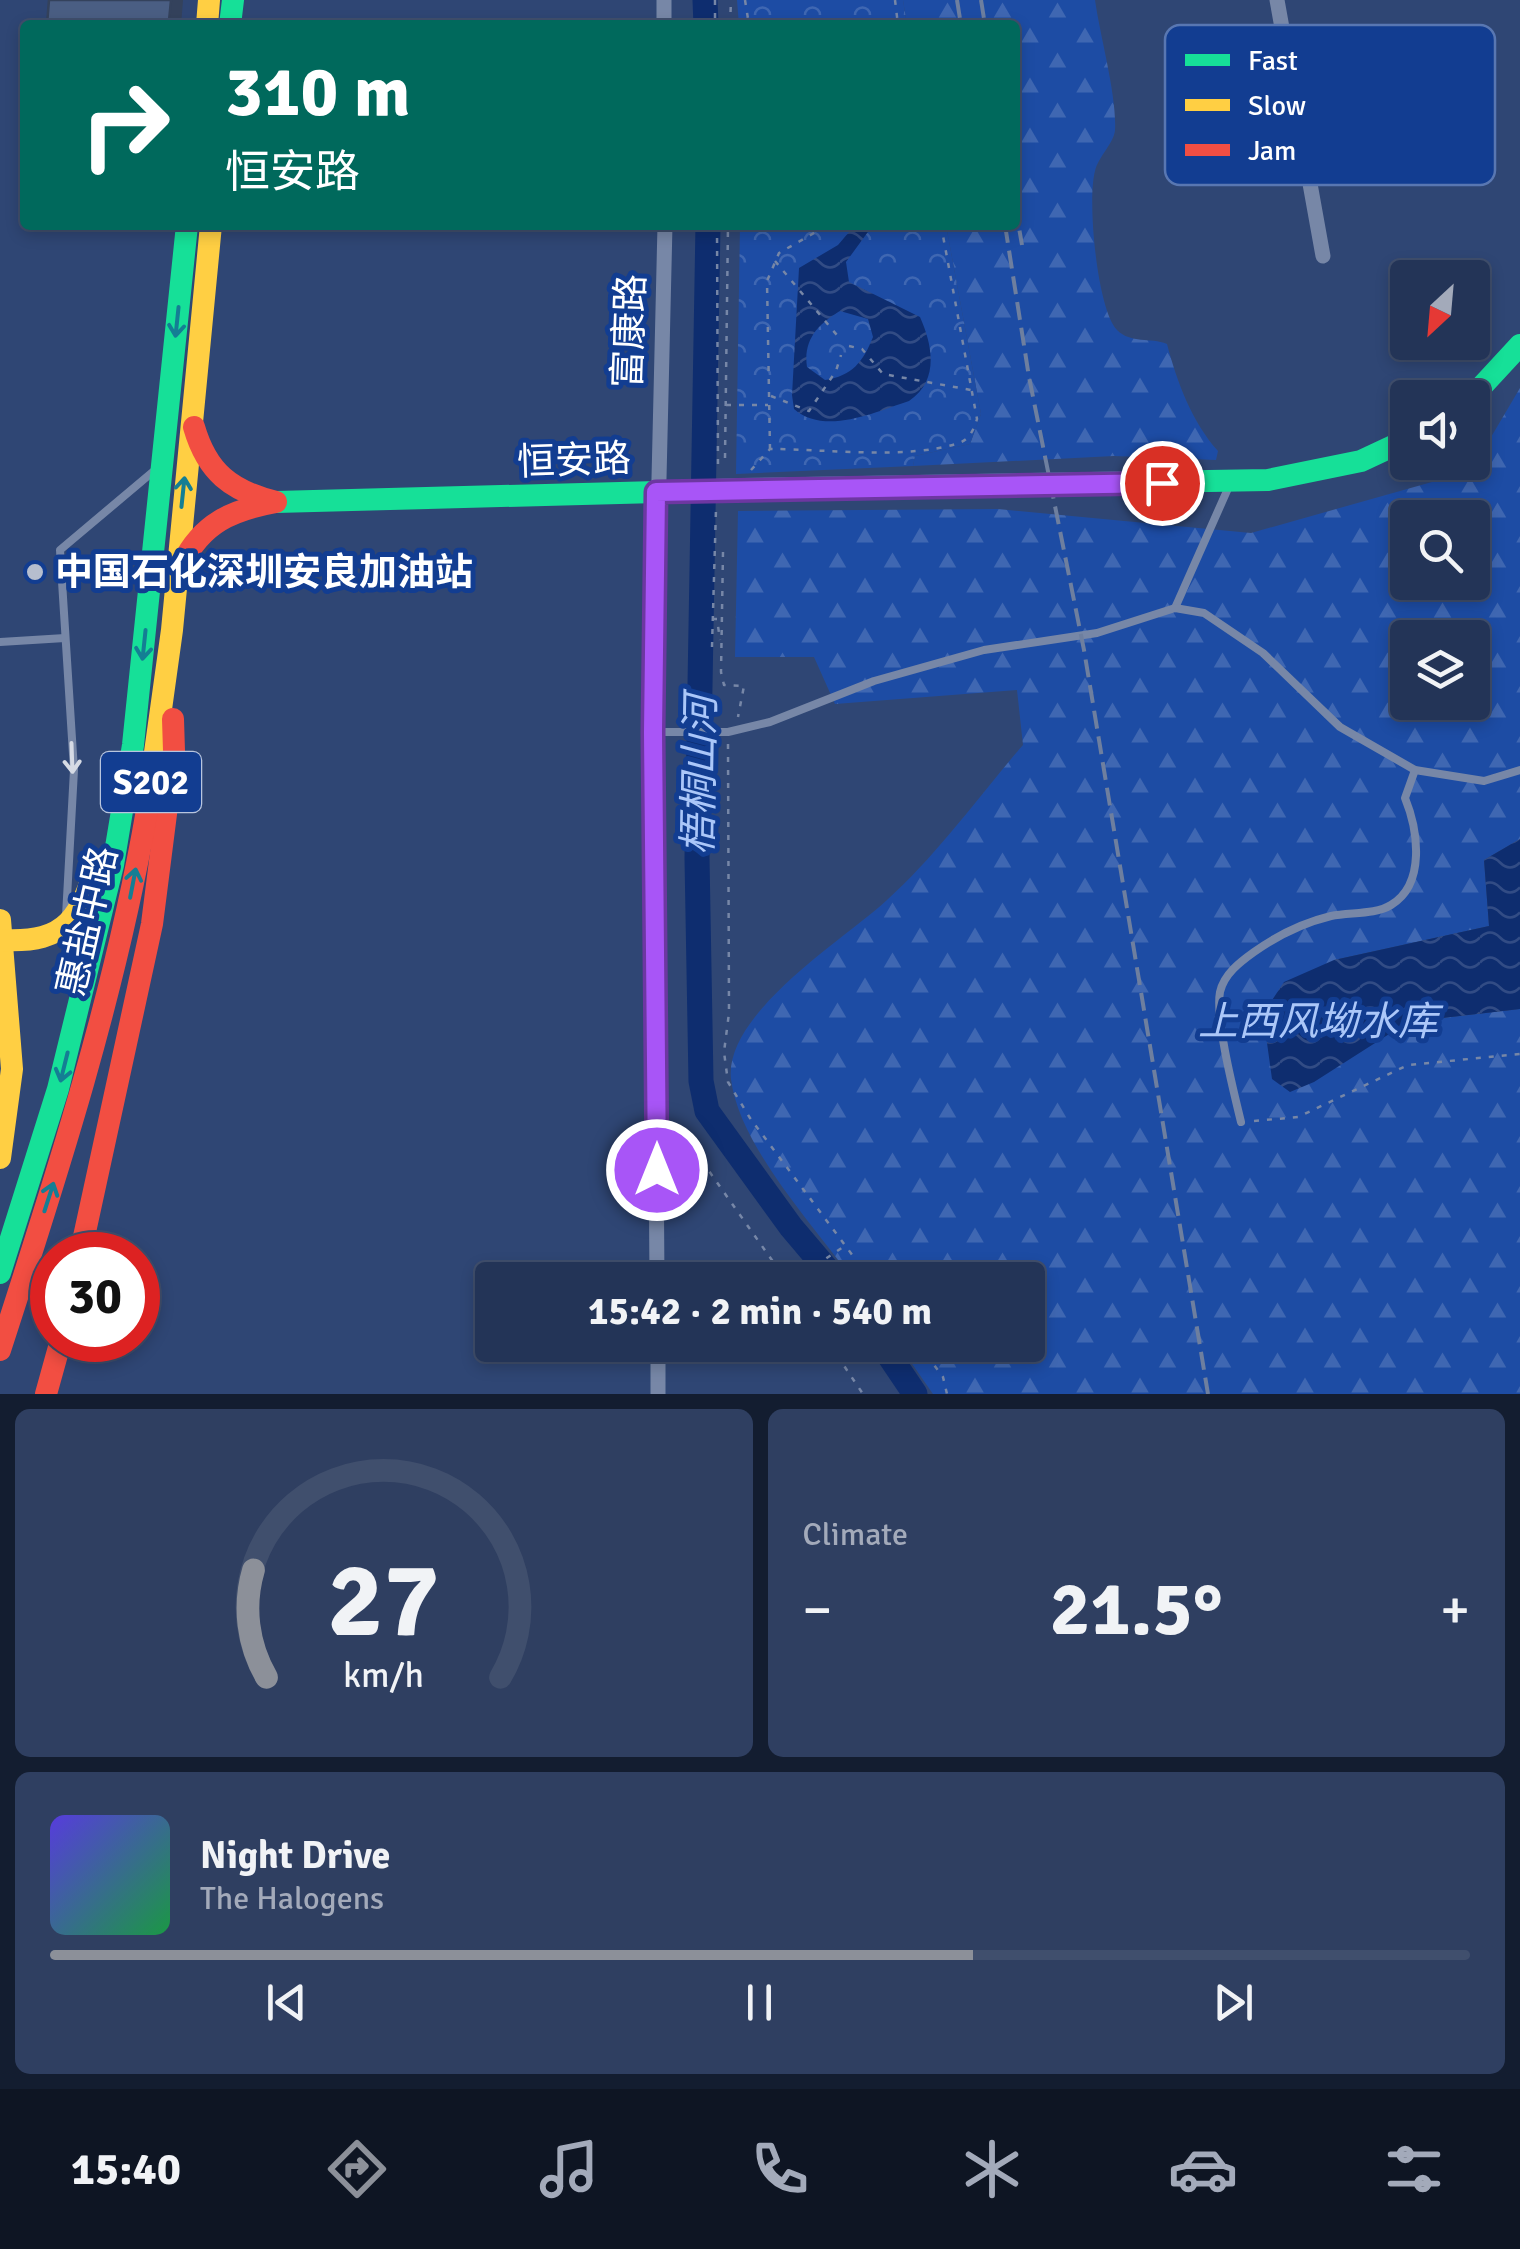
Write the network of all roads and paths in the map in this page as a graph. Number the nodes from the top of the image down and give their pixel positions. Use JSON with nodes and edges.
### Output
{"nodes":[{"id":1,"x":1277,"y":0,"type":"edge"},
{"id":2,"x":1282,"y":25,"type":"edge"},
{"id":3,"x":1311,"y":185,"type":"edge"},
{"id":4,"x":186,"y":230,"type":"edge"},
{"id":5,"x":209,"y":230,"type":"edge"},
{"id":6,"x":665,"y":230,"type":"edge"},
{"id":7,"x":717,"y":230,"type":"edge"},
{"id":8,"x":728,"y":230,"type":"edge"},
{"id":9,"x":818,"y":230,"type":"edge"},
{"id":10,"x":942,"y":230,"type":"edge"},
{"id":11,"x":1324,"y":256,"type":"dead end"},
{"id":12,"x":774,"y":260,"type":"junction"},
{"id":13,"x":841,"y":340,"type":"dead end"},
{"id":14,"x":1520,"y":345,"type":"edge"},
{"id":15,"x":850,"y":346,"type":"dead end"},
{"id":16,"x":841,"y":355,"type":"dead end"},
{"id":17,"x":1488,"y":380,"type":"edge"},
{"id":18,"x":972,"y":390,"type":"junction"},
{"id":19,"x":770,"y":395,"type":"junction"},
{"id":20,"x":724,"y":405,"type":"junction"},
{"id":21,"x":770,"y":405,"type":"junction"},
{"id":22,"x":191,"y":414,"type":"junction"},
{"id":23,"x":724,"y":428,"type":"junction"},
{"id":24,"x":719,"y":431,"type":"junction"},
{"id":25,"x":1390,"y":447,"type":"edge"},
{"id":26,"x":770,"y":449,"type":"junction"},
{"id":27,"x":724,"y":458,"type":"dead end"},
{"id":28,"x":162,"y":464,"type":"junction"},
{"id":29,"x":717,"y":482,"type":"dead end"},
{"id":30,"x":1231,"y":482,"type":"junction"},
{"id":31,"x":743,"y":489,"type":"junction"},
{"id":32,"x":657,"y":492,"type":"junction"},
{"id":33,"x":717,"y":499,"type":"dead end"},
{"id":34,"x":276,"y":502,"type":"junction"},
{"id":35,"x":723,"y":552,"type":"dead end"},
{"id":36,"x":174,"y":586,"type":"junction"},
{"id":37,"x":1175,"y":608,"type":"junction"},
{"id":38,"x":171,"y":615,"type":"junction"},
{"id":39,"x":712,"y":619,"type":"junction"},
{"id":40,"x":65,"y":638,"type":"junction"},
{"id":41,"x":722,"y":640,"type":"junction"},
{"id":42,"x":0,"y":642,"type":"edge"},
{"id":43,"x":712,"y":647,"type":"dead end"},
{"id":44,"x":742,"y":714,"type":"dead end"},
{"id":45,"x":659,"y":731,"type":"junction"},
{"id":46,"x":723,"y":732,"type":"junction"},
{"id":47,"x":134,"y":745,"type":"junction"},
{"id":48,"x":1414,"y":770,"type":"junction"},
{"id":49,"x":1520,"y":770,"type":"edge"},
{"id":50,"x":65,"y":930,"type":"junction"},
{"id":51,"x":1,"y":936,"type":"edge"},
{"id":52,"x":1520,"y":1054,"type":"edge"},
{"id":53,"x":1241,"y":1122,"type":"joint"},
{"id":54,"x":687,"y":1140,"type":"dead end"},
{"id":55,"x":0,"y":1158,"type":"edge"},
{"id":56,"x":85,"y":1232,"type":"edge"},
{"id":57,"x":846,"y":1245,"type":"junction"},
{"id":58,"x":658,"y":1262,"type":"edge"},
{"id":59,"x":773,"y":1262,"type":"edge"},
{"id":60,"x":821,"y":1262,"type":"edge"},
{"id":61,"x":858,"y":1262,"type":"edge"},
{"id":62,"x":0,"y":1273,"type":"edge"},
{"id":63,"x":0,"y":1350,"type":"edge"},
{"id":64,"x":55,"y":1362,"type":"edge"},
{"id":65,"x":658,"y":1362,"type":"edge"},
{"id":66,"x":841,"y":1362,"type":"edge"},
{"id":67,"x":932,"y":1362,"type":"edge"},
{"id":68,"x":46,"y":1394,"type":"edge"},
{"id":69,"x":658,"y":1394,"type":"edge"},
{"id":70,"x":863,"y":1394,"type":"edge"},
{"id":71,"x":946,"y":1394,"type":"edge"}],
"edges":[{"from":1,"to":2,"type":"street"},
{"from":3,"to":11,"type":"street"},
{"from":4,"to":28,"type":"main road","name":"惠盐中路","number":"S202","one_way":true},
{"from":5,"to":22,"type":"main road","name":"惠盐中路","number":"S202"},
{"from":6,"to":32,"type":"street","name":"富康路"},
{"from":7,"to":24,"type":"path"},
{"from":8,"to":20,"type":"path"},
{"from":9,"to":12,"type":"path"},
{"from":10,"to":18,"type":"path"},
{"from":12,"to":13,"type":"path"},
{"from":12,"to":19,"type":"path"},
{"from":14,"to":17,"type":"main road"},
{"from":15,"to":18,"type":"path"},
{"from":16,"to":19,"type":"path"},
{"from":18,"to":26,"type":"path"},
{"from":19,"to":21,"type":"path"},
{"from":20,"to":21,"type":"path"},
{"from":20,"to":23,"type":"path"},
{"from":21,"to":26,"type":"path"},
{"from":22,"to":34,"type":"main road"},
{"from":36,"to":22,"type":"main road","name":"惠盐中路","number":"S202","one_way":true},
{"from":23,"to":24,"type":"path"},
{"from":23,"to":27,"type":"path"},
{"from":24,"to":29,"type":"path"},
{"from":25,"to":30,"type":"main road","name":"恒安路"},
{"from":26,"to":31,"type":"path"},
{"from":28,"to":40,"type":"lane"},
{"from":28,"to":47,"type":"main road","name":"惠盐中路","number":"S202","one_way":true},
{"from":30,"to":31,"type":"main road","name":"恒安路"},
{"from":30,"to":37,"type":"lane"},
{"from":31,"to":32,"type":"main road","name":"恒安路","bridge":true},
{"from":32,"to":34,"type":"main road","name":"恒安路"},
{"from":32,"to":45,"type":"street","name":"富康路"},
{"from":33,"to":39,"type":"path"},
{"from":34,"to":36,"type":"main road"},
{"from":35,"to":41,"type":"path"},
{"from":36,"to":38,"type":"main road","name":"惠盐中路","number":"S202"},
{"from":37,"to":46,"type":"lane"},
{"from":37,"to":48,"type":"lane"},
{"from":38,"to":56,"type":"main road"},
{"from":63,"to":38,"type":"main road","name":"惠盐中路","number":"S202","one_way":true},
{"from":39,"to":41,"type":"path"},
{"from":39,"to":43,"type":"path"},
{"from":40,"to":42,"type":"lane"},
{"from":40,"to":50,"type":"lane","one_way":true},
{"from":41,"to":44,"type":"path"},
{"from":45,"to":46,"type":"lane"},
{"from":45,"to":58,"type":"street","name":"富康路"},
{"from":46,"to":57,"type":"path"},
{"from":47,"to":50,"type":"main road"},
{"from":47,"to":62,"type":"main road","name":"惠盐中路","number":"S202","one_way":true},
{"from":48,"to":49,"type":"lane"},
{"from":48,"to":53,"type":"lane"},
{"from":50,"to":51,"type":"main road"},
{"from":51,"to":55,"type":"main road"},
{"from":52,"to":53,"type":"path"},
{"from":54,"to":59,"type":"path"},
{"from":57,"to":60,"type":"path"},
{"from":57,"to":61,"type":"path"},
{"from":64,"to":68,"type":"main road"},
{"from":65,"to":69,"type":"street"},
{"from":66,"to":70,"type":"path"},
{"from":67,"to":71,"type":"path"}]}
